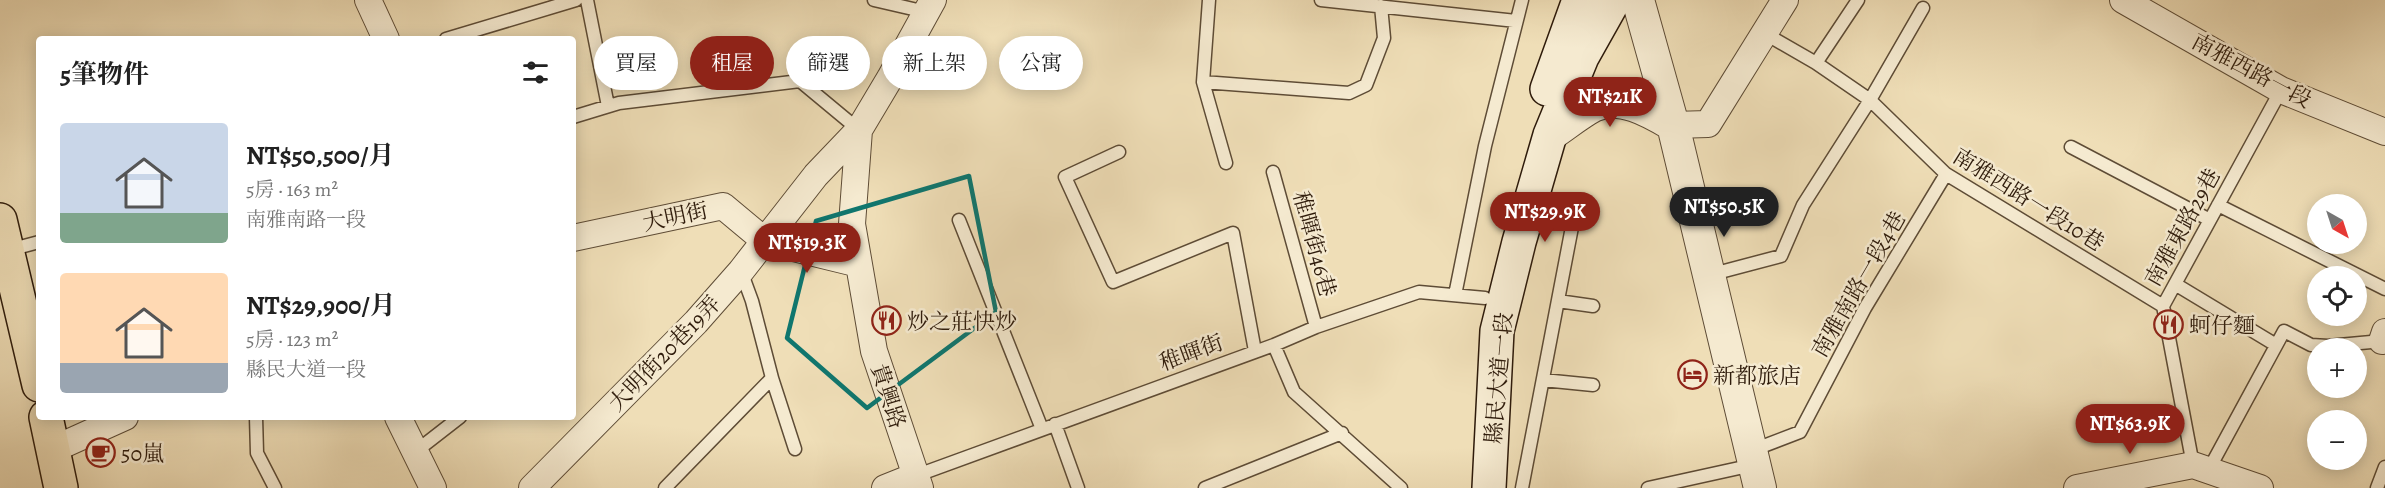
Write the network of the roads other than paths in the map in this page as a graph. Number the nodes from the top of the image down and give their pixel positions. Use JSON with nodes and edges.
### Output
{"nodes":[{"id":1,"x":368,"y":0,"type":"edge"},
{"id":2,"x":576,"y":0,"type":"edge"},
{"id":3,"x":587,"y":0,"type":"edge"},
{"id":4,"x":874,"y":0,"type":"edge"},
{"id":5,"x":1209,"y":0,"type":"edge"},
{"id":6,"x":1321,"y":0,"type":"edge"},
{"id":7,"x":1522,"y":0,"type":"edge"},
{"id":8,"x":1579,"y":0,"type":"edge"},
{"id":9,"x":1614,"y":0,"type":"edge"},
{"id":10,"x":1638,"y":0,"type":"edge"},
{"id":11,"x":1785,"y":0,"type":"edge"},
{"id":12,"x":1858,"y":0,"type":"edge"},
{"id":13,"x":2123,"y":0,"type":"edge"},
{"id":14,"x":929,"y":6,"type":"edge"},
{"id":15,"x":1381,"y":6,"type":"junction"},
{"id":16,"x":1923,"y":8,"type":"dead end"},
{"id":17,"x":1516,"y":21,"type":"junction"},
{"id":18,"x":1764,"y":33,"type":"junction"},
{"id":19,"x":385,"y":36,"type":"edge"},
{"id":20,"x":456,"y":36,"type":"edge"},
{"id":21,"x":1816,"y":63,"type":"junction"},
{"id":22,"x":1203,"y":82,"type":"junction"},
{"id":23,"x":2281,"y":90,"type":"junction"},
{"id":24,"x":1870,"y":100,"type":"junction"},
{"id":25,"x":608,"y":106,"type":"junction"},
{"id":26,"x":576,"y":116,"type":"edge"},
{"id":27,"x":1673,"y":125,"type":"junction"},
{"id":28,"x":859,"y":130,"type":"junction"},
{"id":29,"x":2385,"y":132,"type":"edge"},
{"id":30,"x":1550,"y":135,"type":"junction"},
{"id":31,"x":2071,"y":147,"type":"dead end"},
{"id":32,"x":1119,"y":152,"type":"dead end"},
{"id":33,"x":1226,"y":163,"type":"dead end"},
{"id":34,"x":1273,"y":172,"type":"dead end"},
{"id":35,"x":1946,"y":174,"type":"junction"},
{"id":36,"x":2218,"y":205,"type":"junction"},
{"id":37,"x":959,"y":220,"type":"dead end"},
{"id":38,"x":2210,"y":220,"type":"junction"},
{"id":39,"x":1572,"y":228,"type":"dead end"},
{"id":40,"x":576,"y":237,"type":"edge"},
{"id":41,"x":3,"y":239,"type":"edge"},
{"id":42,"x":765,"y":241,"type":"junction"},
{"id":43,"x":36,"y":242,"type":"edge"},
{"id":44,"x":859,"y":264,"type":"junction"},
{"id":45,"x":741,"y":272,"type":"junction"},
{"id":46,"x":1708,"y":275,"type":"junction"},
{"id":47,"x":2175,"y":284,"type":"junction"},
{"id":48,"x":2385,"y":289,"type":"edge"},
{"id":49,"x":1470,"y":296,"type":"junction"},
{"id":50,"x":1558,"y":302,"type":"junction"},
{"id":51,"x":1593,"y":306,"type":"dead end"},
{"id":52,"x":2163,"y":306,"type":"junction"},
{"id":53,"x":1316,"y":327,"type":"junction"},
{"id":54,"x":2383,"y":337,"type":"edge"},
{"id":55,"x":1274,"y":345,"type":"junction"},
{"id":56,"x":2276,"y":345,"type":"junction"},
{"id":57,"x":1255,"y":351,"type":"junction"},
{"id":58,"x":36,"y":373,"type":"edge"},
{"id":59,"x":772,"y":378,"type":"junction"},
{"id":60,"x":1542,"y":380,"type":"junction"},
{"id":61,"x":1593,"y":385,"type":"dead end"},
{"id":62,"x":47,"y":420,"type":"edge"},
{"id":63,"x":119,"y":420,"type":"edge"},
{"id":64,"x":256,"y":420,"type":"edge"},
{"id":65,"x":399,"y":420,"type":"edge"},
{"id":66,"x":456,"y":420,"type":"edge"},
{"id":67,"x":1055,"y":424,"type":"junction"},
{"id":68,"x":1042,"y":429,"type":"junction"},
{"id":69,"x":1342,"y":433,"type":"junction"},
{"id":70,"x":795,"y":449,"type":"dead end"},
{"id":71,"x":54,"y":450,"type":"junction"},
{"id":72,"x":415,"y":452,"type":"junction"},
{"id":73,"x":2385,"y":467,"type":"edge"},
{"id":74,"x":1755,"y":468,"type":"edge"},
{"id":75,"x":2200,"y":468,"type":"junction"},
{"id":76,"x":918,"y":482,"type":"edge"},
{"id":77,"x":2253,"y":487,"type":"edge"},
{"id":78,"x":61,"y":488,"type":"edge"},
{"id":79,"x":275,"y":488,"type":"edge"},
{"id":80,"x":433,"y":488,"type":"edge"},
{"id":81,"x":532,"y":488,"type":"edge"},
{"id":82,"x":664,"y":488,"type":"edge"},
{"id":83,"x":885,"y":488,"type":"edge"},
{"id":84,"x":1078,"y":488,"type":"edge"},
{"id":85,"x":1205,"y":488,"type":"edge"},
{"id":86,"x":1401,"y":488,"type":"edge"},
{"id":87,"x":1470,"y":488,"type":"edge"},
{"id":88,"x":1489,"y":488,"type":"edge"},
{"id":89,"x":1522,"y":488,"type":"edge"},
{"id":90,"x":1648,"y":488,"type":"edge"},
{"id":91,"x":2077,"y":488,"type":"edge"},
{"id":92,"x":2377,"y":488,"type":"edge"}],
"edges":[{"from":1,"to":19,"type":"street"},
{"from":2,"to":20,"type":"lane"},
{"from":3,"to":25,"type":"lane"},
{"from":4,"to":14,"type":"lane"},
{"from":5,"to":22,"type":"lane"},
{"from":6,"to":15,"type":"lane"},
{"from":7,"to":17,"type":"lane"},
{"from":8,"to":49,"type":"main road","name":"縣民大道一段"},
{"from":9,"to":30,"type":"main road","name":"縣民大道一段"},
{"from":10,"to":27,"type":"street"},
{"from":11,"to":18,"type":"street"},
{"from":12,"to":21,"type":"lane"},
{"from":13,"to":23,"type":"street","name":"南雅西路一段"},
{"from":14,"to":28,"type":"street","name":"貴興路"},
{"from":15,"to":17,"type":"lane"},
{"from":15,"to":22,"type":"lane"},
{"from":16,"to":24,"type":"lane"},
{"from":17,"to":49,"type":"lane"},
{"from":18,"to":21,"type":"lane","name":"南雅西路一段10巷"},
{"from":18,"to":27,"type":"street"},
{"from":21,"to":24,"type":"lane","name":"南雅西路一段10巷"},
{"from":22,"to":33,"type":"lane"},
{"from":23,"to":29,"type":"street","name":"南雅西路一段"},
{"from":23,"to":36,"type":"lane","name":"南雅東路29巷"},
{"from":24,"to":35,"type":"lane","name":"南雅西路一段10巷"},
{"from":24,"to":46,"type":"lane"},
{"from":25,"to":26,"type":"lane"},
{"from":25,"to":28,"type":"lane"},
{"from":27,"to":30,"type":"street"},
{"from":27,"to":46,"type":"street"},
{"from":28,"to":42,"type":"street","name":"大明街20巷19弄"},
{"from":28,"to":44,"type":"street","name":"貴興路"},
{"from":30,"to":88,"type":"main road","name":"縣民大道一段"},
{"from":31,"to":38,"type":"lane"},
{"from":32,"to":57,"type":"lane"},
{"from":34,"to":53,"type":"lane","name":"稚暉街46巷"},
{"from":35,"to":52,"type":"lane","name":"南雅西路一段10巷"},
{"from":35,"to":74,"type":"lane","name":"南雅南路一段4巷"},
{"from":36,"to":38,"type":"lane","name":"南雅東路29巷"},
{"from":36,"to":48,"type":"lane"},
{"from":37,"to":68,"type":"lane"},
{"from":38,"to":47,"type":"lane","name":"南雅東路29巷"},
{"from":39,"to":50,"type":"lane"},
{"from":40,"to":42,"type":"street","name":"大明街"},
{"from":41,"to":43,"type":"lane"},
{"from":41,"to":58,"type":"main road"},
{"from":42,"to":44,"type":"street"},
{"from":42,"to":45,"type":"street","name":"大明街20巷19弄"},
{"from":44,"to":76,"type":"street","name":"貴興路"},
{"from":45,"to":59,"type":"lane"},
{"from":45,"to":81,"type":"street","name":"大明街20巷19弄"},
{"from":46,"to":74,"type":"street"},
{"from":47,"to":52,"type":"lane","name":"南雅東路29巷"},
{"from":47,"to":56,"type":"lane"},
{"from":49,"to":53,"type":"lane","name":"稚暉街"},
{"from":49,"to":87,"type":"main road","name":"縣民大道一段"},
{"from":50,"to":51,"type":"lane"},
{"from":50,"to":60,"type":"lane"},
{"from":52,"to":75,"type":"lane","name":"南雅東路29巷"},
{"from":53,"to":55,"type":"lane","name":"稚暉街"},
{"from":54,"to":56,"type":"lane"},
{"from":55,"to":57,"type":"lane","name":"稚暉街"},
{"from":55,"to":69,"type":"lane"},
{"from":56,"to":75,"type":"lane"},
{"from":57,"to":67,"type":"lane","name":"稚暉街"},
{"from":59,"to":70,"type":"lane"},
{"from":59,"to":82,"type":"lane"},
{"from":60,"to":61,"type":"lane"},
{"from":60,"to":89,"type":"lane"},
{"from":62,"to":71,"type":"main road"},
{"from":63,"to":71,"type":"street"},
{"from":64,"to":79,"type":"lane"},
{"from":65,"to":72,"type":"street"},
{"from":66,"to":72,"type":"lane"},
{"from":67,"to":68,"type":"lane","name":"稚暉街"},
{"from":67,"to":84,"type":"lane"},
{"from":68,"to":76,"type":"lane","name":"稚暉街"},
{"from":69,"to":85,"type":"lane"},
{"from":69,"to":86,"type":"lane"},
{"from":71,"to":78,"type":"main road"},
{"from":72,"to":80,"type":"street"},
{"from":73,"to":92,"type":"lane"},
{"from":74,"to":90,"type":"lane","name":"南雅南路一段4巷"},
{"from":75,"to":77,"type":"street"},
{"from":75,"to":91,"type":"street"},
{"from":76,"to":83,"type":"street"}]}
